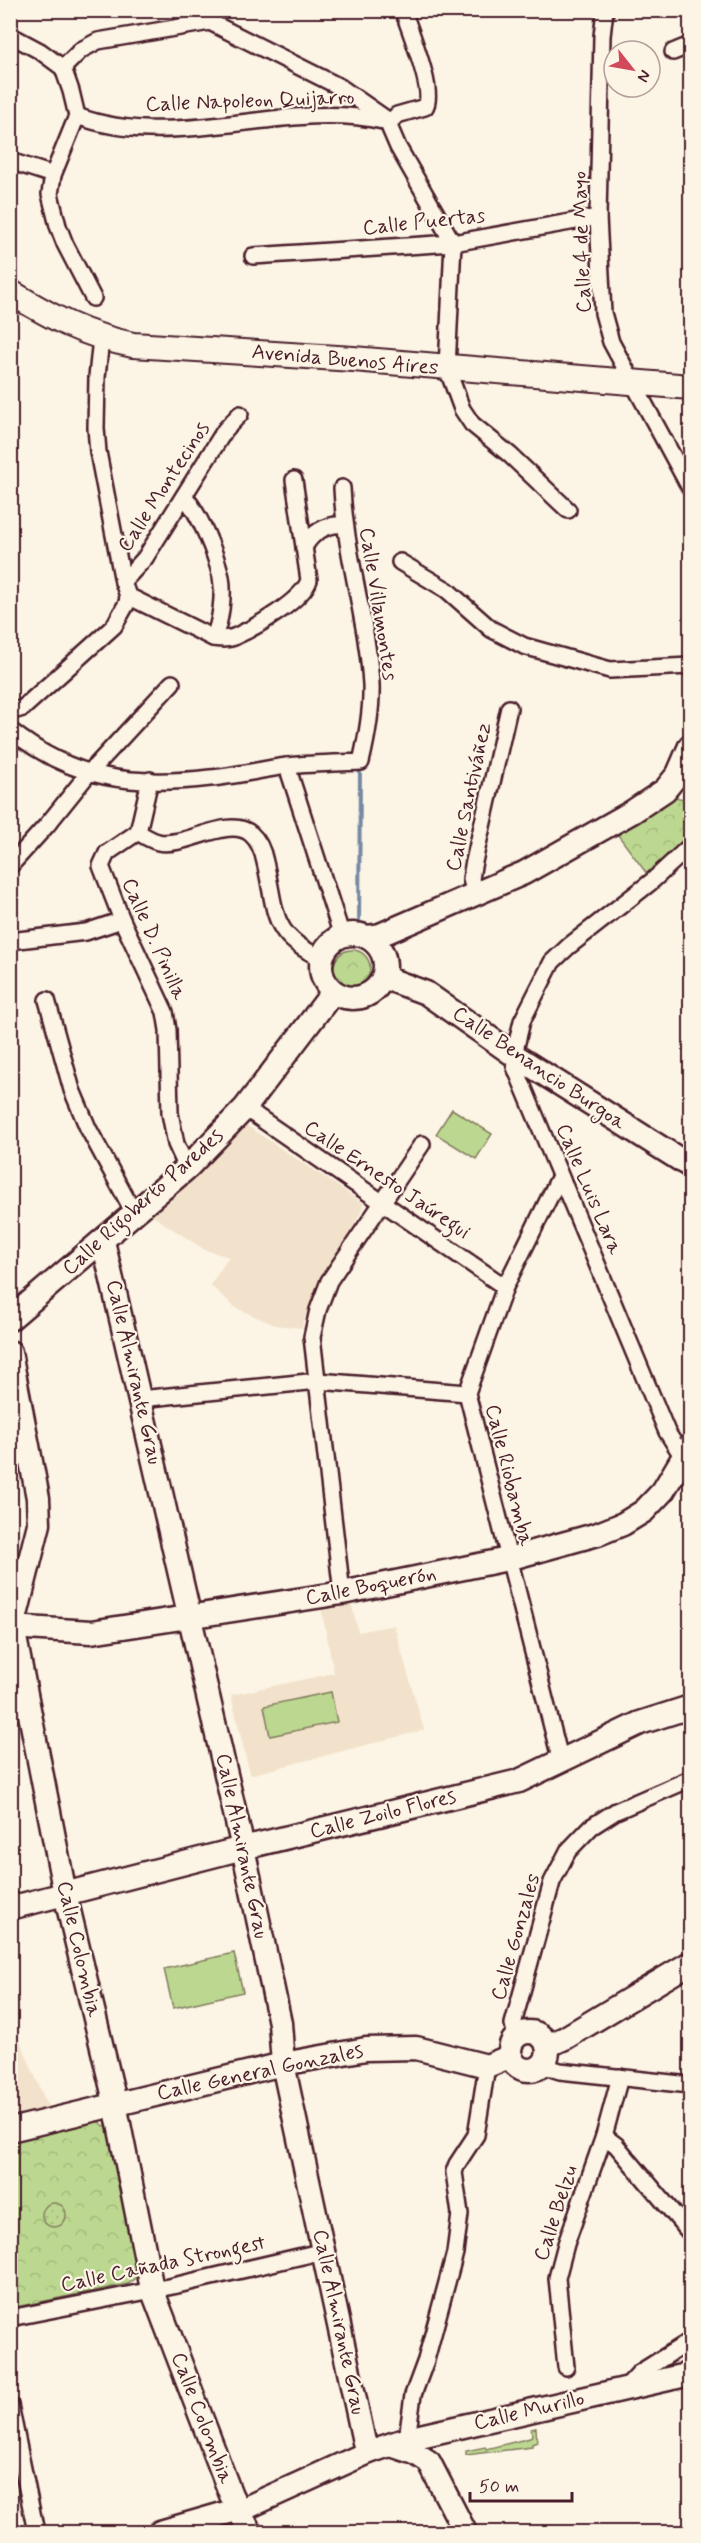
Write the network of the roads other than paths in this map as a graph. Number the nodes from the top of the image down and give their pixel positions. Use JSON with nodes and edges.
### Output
{"nodes":[{"id":1,"x":403,"y":10,"type":"edge"},
{"id":2,"x":604,"y":10,"type":"edge"},
{"id":3,"x":210,"y":16,"type":"edge"},
{"id":4,"x":10,"y":35,"type":"edge"},
{"id":5,"x":690,"y":45,"type":"edge"},
{"id":6,"x":673,"y":52,"type":"dead end"},
{"id":7,"x":63,"y":68,"type":"junction"},
{"id":8,"x":77,"y":116,"type":"junction"},
{"id":9,"x":389,"y":123,"type":"junction"},
{"id":10,"x":10,"y":161,"type":"edge"},
{"id":11,"x":53,"y":175,"type":"junction"},
{"id":12,"x":598,"y":217,"type":"junction"},
{"id":13,"x":453,"y":243,"type":"junction"},
{"id":14,"x":253,"y":256,"type":"dead end"},
{"id":15,"x":10,"y":292,"type":"edge"},
{"id":16,"x":93,"y":298,"type":"dead end"},
{"id":17,"x":100,"y":338,"type":"junction"},
{"id":18,"x":447,"y":368,"type":"junction"},
{"id":19,"x":633,"y":382,"type":"junction"},
{"id":20,"x":690,"y":387,"type":"edge"},
{"id":21,"x":240,"y":414,"type":"dead end"},
{"id":22,"x":294,"y":480,"type":"dead end"},
{"id":23,"x":342,"y":488,"type":"dead end"},
{"id":24,"x":690,"y":488,"type":"edge"},
{"id":25,"x":184,"y":496,"type":"junction"},
{"id":26,"x":568,"y":510,"type":"dead end"},
{"id":27,"x":344,"y":525,"type":"junction"},
{"id":28,"x":304,"y":548,"type":"junction"},
{"id":29,"x":400,"y":562,"type":"dead end"},
{"id":30,"x":126,"y":589,"type":"junction"},
{"id":31,"x":213,"y":638,"type":"junction"},
{"id":32,"x":690,"y":666,"type":"edge"},
{"id":33,"x":172,"y":682,"type":"dead end"},
{"id":34,"x":509,"y":708,"type":"dead end"},
{"id":35,"x":10,"y":712,"type":"edge"},
{"id":36,"x":10,"y":730,"type":"edge"},
{"id":37,"x":690,"y":746,"type":"edge"},
{"id":38,"x":287,"y":766,"type":"junction"},
{"id":39,"x":88,"y":774,"type":"junction"},
{"id":40,"x":684,"y":778,"type":"edge"},
{"id":41,"x":150,"y":780,"type":"junction"},
{"id":42,"x":138,"y":832,"type":"junction"},
{"id":43,"x":690,"y":846,"type":"edge"},
{"id":44,"x":10,"y":866,"type":"edge"},
{"id":45,"x":475,"y":895,"type":"junction"},
{"id":46,"x":122,"y":920,"type":"junction"},
{"id":47,"x":342,"y":936,"type":"junction"},
{"id":48,"x":376,"y":939,"type":"junction"},
{"id":49,"x":10,"y":941,"type":"edge"},
{"id":50,"x":321,"y":958,"type":"junction"},
{"id":51,"x":383,"y":977,"type":"junction"},
{"id":52,"x":333,"y":992,"type":"junction"},
{"id":53,"x":47,"y":1000,"type":"dead end"},
{"id":54,"x":514,"y":1055,"type":"junction"},
{"id":55,"x":245,"y":1108,"type":"junction"},
{"id":56,"x":422,"y":1144,"type":"dead end"},
{"id":57,"x":690,"y":1166,"type":"edge"},
{"id":58,"x":187,"y":1168,"type":"junction"},
{"id":59,"x":560,"y":1176,"type":"junction"},
{"id":60,"x":382,"y":1202,"type":"junction"},
{"id":61,"x":134,"y":1213,"type":"junction"},
{"id":62,"x":103,"y":1241,"type":"junction"},
{"id":63,"x":505,"y":1287,"type":"junction"},
{"id":64,"x":10,"y":1319,"type":"edge"},
{"id":65,"x":10,"y":1352,"type":"edge"},
{"id":66,"x":318,"y":1381,"type":"junction"},
{"id":67,"x":467,"y":1393,"type":"junction"},
{"id":68,"x":140,"y":1399,"type":"junction"},
{"id":69,"x":688,"y":1454,"type":"edge"},
{"id":70,"x":508,"y":1559,"type":"junction"},
{"id":71,"x":342,"y":1593,"type":"junction"},
{"id":72,"x":191,"y":1618,"type":"junction"},
{"id":73,"x":12,"y":1627,"type":"edge"},
{"id":74,"x":690,"y":1707,"type":"edge"},
{"id":75,"x":561,"y":1762,"type":"junction"},
{"id":76,"x":690,"y":1779,"type":"edge"},
{"id":77,"x":243,"y":1848,"type":"junction"},
{"id":78,"x":65,"y":1894,"type":"junction"},
{"id":79,"x":10,"y":1908,"type":"edge"},
{"id":80,"x":690,"y":1963,"type":"edge"},
{"id":81,"x":513,"y":2047,"type":"junction"},
{"id":82,"x":544,"y":2056,"type":"junction"},
{"id":83,"x":283,"y":2064,"type":"junction"},
{"id":84,"x":487,"y":2066,"type":"junction"},
{"id":85,"x":620,"y":2077,"type":"junction"},
{"id":86,"x":690,"y":2085,"type":"edge"},
{"id":87,"x":114,"y":2105,"type":"junction"},
{"id":88,"x":10,"y":2130,"type":"edge"},
{"id":89,"x":604,"y":2136,"type":"junction"},
{"id":90,"x":690,"y":2233,"type":"edge"},
{"id":91,"x":324,"y":2252,"type":"junction"},
{"id":92,"x":152,"y":2289,"type":"junction"},
{"id":93,"x":10,"y":2318,"type":"edge"},
{"id":94,"x":690,"y":2341,"type":"edge"},
{"id":95,"x":566,"y":2367,"type":"dead end"},
{"id":96,"x":690,"y":2374,"type":"edge"},
{"id":97,"x":626,"y":2387,"type":"junction"},
{"id":98,"x":10,"y":2405,"type":"edge"},
{"id":99,"x":399,"y":2442,"type":"junction"},
{"id":100,"x":369,"y":2452,"type":"junction"},
{"id":101,"x":238,"y":2510,"type":"junction"},
{"id":102,"x":36,"y":2532,"type":"edge"},
{"id":103,"x":160,"y":2532,"type":"edge"},
{"id":104,"x":250,"y":2532,"type":"edge"},
{"id":105,"x":465,"y":2532,"type":"edge"}],
"edges":[{"from":1,"to":9,"type":"street"},
{"from":2,"to":12,"type":"street","name":"Calle 4 de Mayo"},
{"from":3,"to":7,"type":"street"},
{"from":3,"to":9,"type":"street"},
{"from":4,"to":7,"type":"street"},
{"from":5,"to":6,"type":"street"},
{"from":7,"to":8,"type":"street"},
{"from":8,"to":9,"type":"street","name":"Calle Napoleon Quijarro"},
{"from":8,"to":11,"type":"street"},
{"from":9,"to":13,"type":"street"},
{"from":10,"to":11,"type":"street"},
{"from":11,"to":16,"type":"street"},
{"from":12,"to":13,"type":"street","name":"Calle Puertas"},
{"from":12,"to":19,"type":"street","name":"Calle 4 de Mayo"},
{"from":13,"to":14,"type":"street","name":"Calle Puertas"},
{"from":13,"to":18,"type":"street"},
{"from":15,"to":17,"type":"main road","name":"Avenida Buenos Aires"},
{"from":17,"to":18,"type":"main road","name":"Avenida Buenos Aires"},
{"from":17,"to":30,"type":"street"},
{"from":18,"to":19,"type":"main road","name":"Avenida Buenos Aires"},
{"from":18,"to":26,"type":"street"},
{"from":19,"to":20,"type":"main road","name":"Avenida Buenos Aires"},
{"from":19,"to":24,"type":"street","name":"Calle 4 de Mayo"},
{"from":21,"to":25,"type":"street","name":"Calle Montecinos"},
{"from":22,"to":28,"type":"street"},
{"from":23,"to":27,"type":"street","name":"Calle Villamontes"},
{"from":25,"to":30,"type":"street","name":"Calle Montecinos"},
{"from":25,"to":31,"type":"street"},
{"from":27,"to":28,"type":"street"},
{"from":27,"to":38,"type":"street","name":"Calle Villamontes"},
{"from":28,"to":31,"type":"street"},
{"from":29,"to":32,"type":"street"},
{"from":30,"to":31,"type":"street"},
{"from":30,"to":35,"type":"street","name":"Calle Montecinos"},
{"from":33,"to":39,"type":"street"},
{"from":34,"to":45,"type":"street","name":"Calle Santiváñez"},
{"from":36,"to":39,"type":"street"},
{"from":37,"to":40,"type":"main road"},
{"from":38,"to":41,"type":"street"},
{"from":38,"to":47,"type":"street"},
{"from":39,"to":41,"type":"street"},
{"from":39,"to":44,"type":"street"},
{"from":40,"to":45,"type":"main road"},
{"from":41,"to":42,"type":"street"},
{"from":42,"to":46,"type":"street","name":"Calle D. Pinilla"},
{"from":42,"to":50,"type":"street"},
{"from":43,"to":54,"type":"street","name":"Calle Luis Lara"},
{"from":45,"to":48,"type":"main road"},
{"from":46,"to":49,"type":"street"},
{"from":46,"to":58,"type":"street","name":"Calle D. Pinilla"},
{"from":47,"to":48,"type":"main road"},
{"from":47,"to":50,"type":"main road"},
{"from":48,"to":51,"type":"main road"},
{"from":50,"to":52,"type":"main road"},
{"from":51,"to":52,"type":"main road"},
{"from":51,"to":54,"type":"main road","name":"Calle Benancio Burgoa"},
{"from":52,"to":55,"type":"main road","name":"Calle Rigoberto Paredes"},
{"from":53,"to":61,"type":"street"},
{"from":54,"to":57,"type":"main road","name":"Calle Benancio Burgoa"},
{"from":54,"to":59,"type":"street","name":"Calle Luis Lara"},
{"from":55,"to":58,"type":"main road","name":"Calle Rigoberto Paredes"},
{"from":55,"to":60,"type":"street","name":"Calle Ernesto Jaúregui"},
{"from":56,"to":60,"type":"street"},
{"from":58,"to":61,"type":"main road","name":"Calle Rigoberto Paredes"},
{"from":59,"to":63,"type":"street","name":"Calle Riobamba"},
{"from":59,"to":69,"type":"street","name":"Calle Luis Lara"},
{"from":60,"to":63,"type":"street","name":"Calle Ernesto Jaúregui"},
{"from":60,"to":66,"type":"street"},
{"from":61,"to":62,"type":"main road","name":"Calle Rigoberto Paredes"},
{"from":62,"to":64,"type":"main road","name":"Calle Rigoberto Paredes"},
{"from":62,"to":68,"type":"main road","name":"Calle Almirante Grau"},
{"from":63,"to":67,"type":"street","name":"Calle Riobamba"},
{"from":65,"to":73,"type":"main road","name":"Calle Colombia"},
{"from":66,"to":67,"type":"street"},
{"from":66,"to":68,"type":"street"},
{"from":66,"to":71,"type":"street"},
{"from":67,"to":70,"type":"street","name":"Calle Riobamba"},
{"from":68,"to":72,"type":"main road","name":"Calle Almirante Grau"},
{"from":69,"to":70,"type":"main road","name":"Calle Boquerón"},
{"from":70,"to":71,"type":"main road","name":"Calle Boquerón"},
{"from":70,"to":75,"type":"street","name":"Calle Riobamba"},
{"from":71,"to":72,"type":"main road","name":"Calle Boquerón"},
{"from":72,"to":73,"type":"main road","name":"Calle Boquerón"},
{"from":72,"to":77,"type":"main road","name":"Calle Almirante Grau"},
{"from":73,"to":78,"type":"main road","name":"Calle Colombia"},
{"from":74,"to":75,"type":"main road","name":"Calle Zoilo Flores"},
{"from":75,"to":77,"type":"main road","name":"Calle Zoilo Flores"},
{"from":76,"to":81,"type":"street","name":"Calle Gonzales"},
{"from":77,"to":78,"type":"main road","name":"Calle Zoilo Flores"},
{"from":77,"to":83,"type":"main road","name":"Calle Almirante Grau"},
{"from":78,"to":79,"type":"main road","name":"Calle Zoilo Flores"},
{"from":78,"to":87,"type":"main road","name":"Calle Colombia"},
{"from":80,"to":82,"type":"main road"},
{"from":81,"to":82,"type":"main road"},
{"from":81,"to":82,"type":"main road"},
{"from":81,"to":84,"type":"main road"},
{"from":82,"to":85,"type":"street"},
{"from":83,"to":84,"type":"main road","name":"Calle General Gonzales"},
{"from":83,"to":87,"type":"main road","name":"Calle General Gonzales"},
{"from":83,"to":91,"type":"main road","name":"Calle Almirante Grau"},
{"from":84,"to":99,"type":"street"},
{"from":85,"to":86,"type":"street"},
{"from":85,"to":89,"type":"street","name":"Calle Belzu"},
{"from":87,"to":88,"type":"main road","name":"Calle General Gonzales"},
{"from":87,"to":92,"type":"main road","name":"Calle Colombia"},
{"from":89,"to":90,"type":"street"},
{"from":89,"to":95,"type":"street","name":"Calle Belzu"},
{"from":91,"to":92,"type":"street","name":"Calle Cañada Strongest"},
{"from":91,"to":100,"type":"main road","name":"Calle Almirante Grau"},
{"from":92,"to":93,"type":"street","name":"Calle Cañada Strongest"},
{"from":92,"to":101,"type":"main road","name":"Calle Colombia"},
{"from":94,"to":97,"type":"street"},
{"from":96,"to":97,"type":"main road","name":"Calle Murillo"},
{"from":97,"to":99,"type":"main road","name":"Calle Murillo"},
{"from":98,"to":102,"type":"street"},
{"from":99,"to":100,"type":"main road","name":"Calle Murillo"},
{"from":99,"to":105,"type":"main road"},
{"from":100,"to":101,"type":"main road","name":"Calle Murillo"},
{"from":101,"to":103,"type":"main road","name":"Calle Murillo"},
{"from":101,"to":104,"type":"main road","name":"Calle Colombia"}]}
